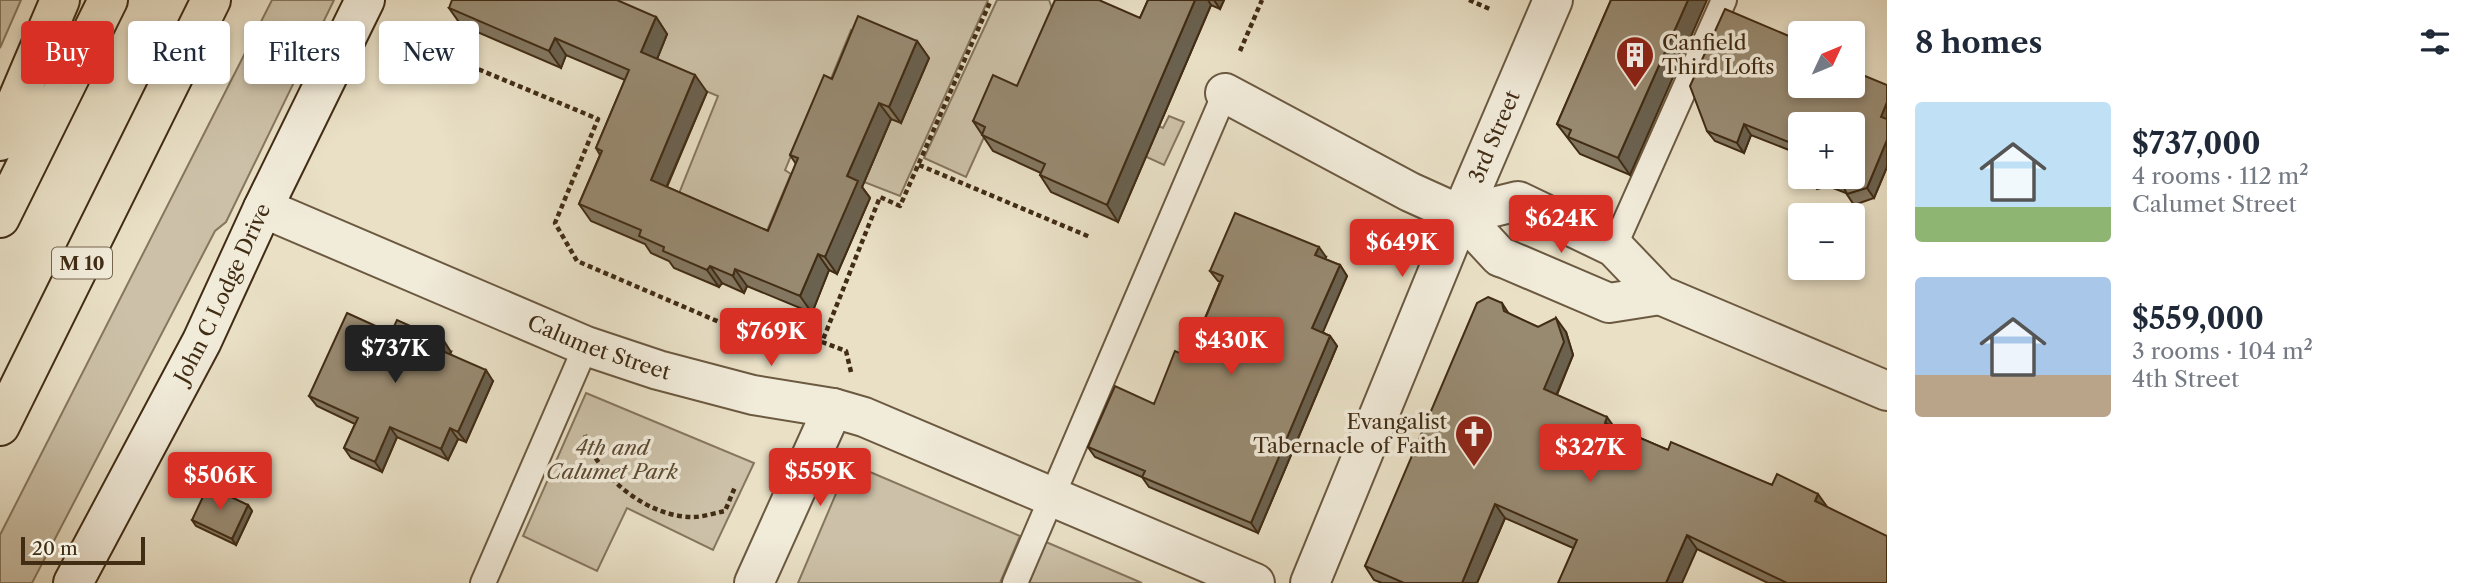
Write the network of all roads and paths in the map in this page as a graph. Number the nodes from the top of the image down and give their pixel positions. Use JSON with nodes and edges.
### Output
{"nodes":[{"id":1,"x":60,"y":0,"type":"edge"},
{"id":2,"x":108,"y":0,"type":"edge"},
{"id":3,"x":211,"y":0,"type":"edge"},
{"id":4,"x":365,"y":0,"type":"edge"},
{"id":5,"x":991,"y":0,"type":"edge"},
{"id":6,"x":1262,"y":0,"type":"edge"},
{"id":7,"x":1469,"y":0,"type":"edge"},
{"id":8,"x":1553,"y":0,"type":"edge"},
{"id":9,"x":1724,"y":0,"type":"edge"},
{"id":10,"x":1492,"y":10,"type":"dead end"},
{"id":11,"x":1240,"y":51,"type":"dead end"},
{"id":12,"x":479,"y":70,"type":"edge"},
{"id":13,"x":1225,"y":93,"type":"joint"},
{"id":14,"x":0,"y":141,"type":"edge"},
{"id":15,"x":919,"y":165,"type":"junction"},
{"id":16,"x":263,"y":208,"type":"junction"},
{"id":17,"x":1461,"y":215,"type":"junction"},
{"id":18,"x":0,"y":218,"type":"edge"},
{"id":19,"x":1090,"y":237,"type":"dead end"},
{"id":20,"x":1614,"y":247,"type":"junction"},
{"id":21,"x":1661,"y":295,"type":"junction"},
{"id":22,"x":822,"y":342,"type":"junction"},
{"id":23,"x":586,"y":346,"type":"junction"},
{"id":24,"x":851,"y":373,"type":"dead end"},
{"id":25,"x":1887,"y":391,"type":"edge"},
{"id":26,"x":833,"y":408,"type":"junction"},
{"id":27,"x":0,"y":426,"type":"edge"},
{"id":28,"x":587,"y":427,"type":"dead end"},
{"id":29,"x":735,"y":487,"type":"dead end"},
{"id":30,"x":1051,"y":498,"type":"junction"},
{"id":31,"x":73,"y":583,"type":"edge"},
{"id":32,"x":484,"y":583,"type":"edge"},
{"id":33,"x":754,"y":583,"type":"edge"},
{"id":34,"x":1015,"y":583,"type":"edge"},
{"id":35,"x":1255,"y":583,"type":"edge"},
{"id":36,"x":1310,"y":583,"type":"edge"}],
"edges":[{"from":1,"to":14,"type":"highway"},
{"from":2,"to":18,"type":"highway"},
{"from":3,"to":27,"type":"highway","number":"M 10"},
{"from":4,"to":16,"type":"street","name":"John C Lodge Drive"},
{"from":5,"to":15,"type":"path"},
{"from":6,"to":11,"type":"path"},
{"from":7,"to":10,"type":"path"},
{"from":8,"to":17,"type":"street","name":"3rd Street"},
{"from":9,"to":20,"type":"lane"},
{"from":12,"to":22,"type":"path"},
{"from":13,"to":17,"type":"street"},
{"from":13,"to":30,"type":"lane"},
{"from":15,"to":19,"type":"path"},
{"from":15,"to":22,"type":"path"},
{"from":16,"to":23,"type":"street","name":"Calumet Street"},
{"from":16,"to":31,"type":"street","name":"John C Lodge Drive"},
{"from":17,"to":20,"type":"street"},
{"from":17,"to":21,"type":"street"},
{"from":17,"to":36,"type":"street","name":"3rd Street"},
{"from":20,"to":21,"type":"street"},
{"from":21,"to":25,"type":"street"},
{"from":22,"to":24,"type":"path"},
{"from":23,"to":26,"type":"street","name":"Calumet Street"},
{"from":23,"to":32,"type":"lane"},
{"from":26,"to":30,"type":"street","name":"Calumet Street"},
{"from":26,"to":33,"type":"street"},
{"from":28,"to":29,"type":"path"},
{"from":30,"to":34,"type":"lane"},
{"from":30,"to":35,"type":"street","name":"Calumet Street"}]}
